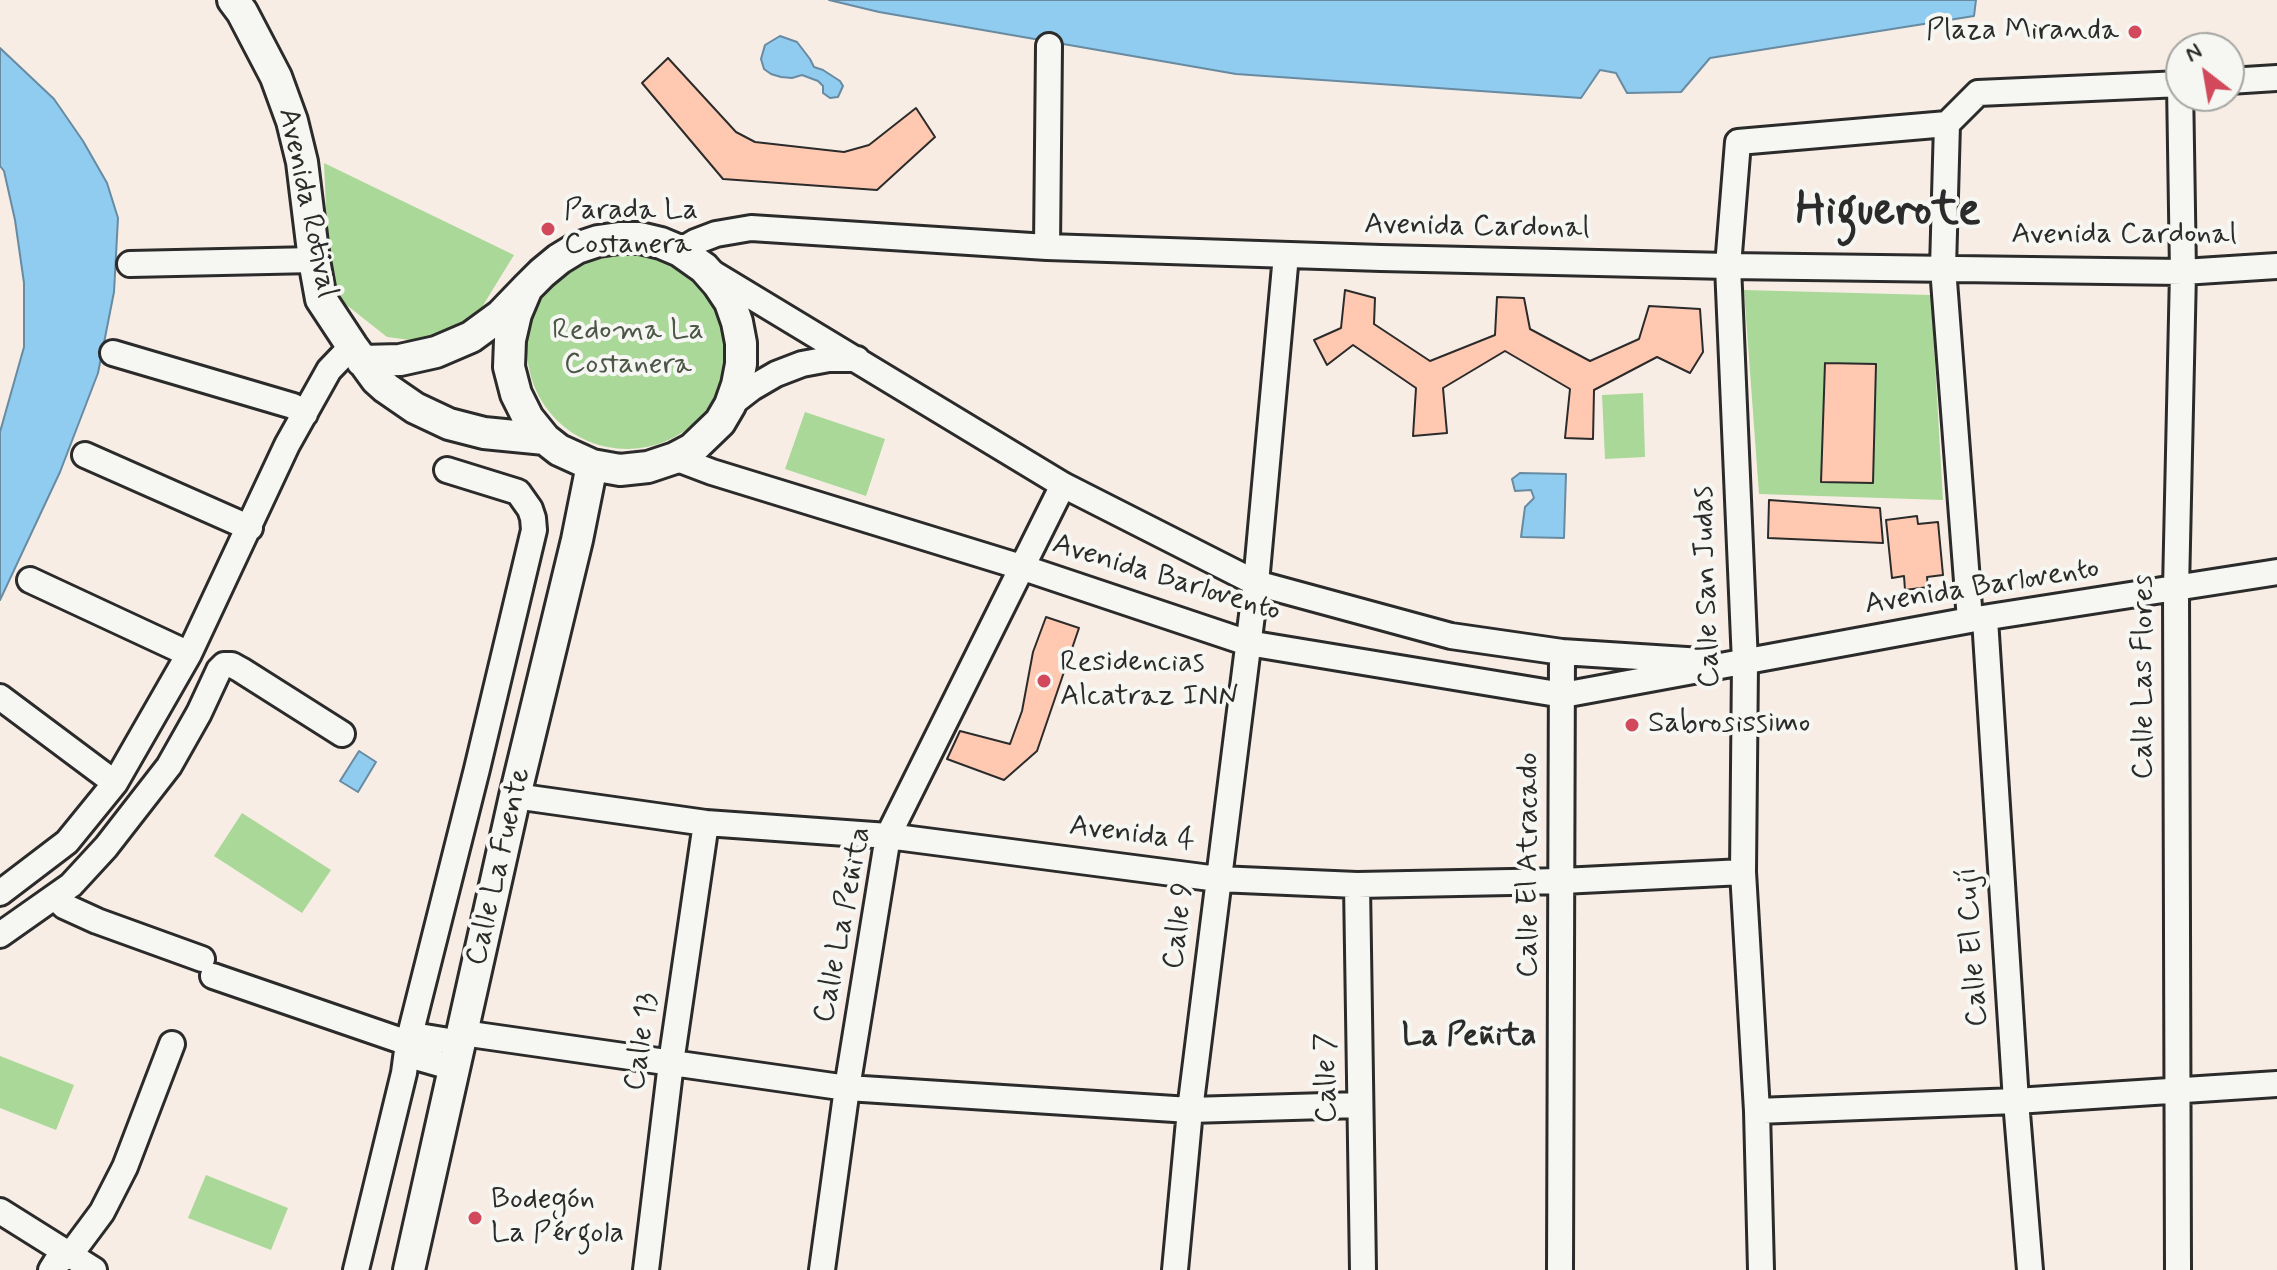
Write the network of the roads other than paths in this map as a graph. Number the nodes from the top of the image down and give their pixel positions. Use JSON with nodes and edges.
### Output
{"nodes":[{"id":1,"x":233,"y":0,"type":"edge"},
{"id":2,"x":1049,"y":46,"type":"dead end"},
{"id":3,"x":2277,"y":78,"type":"edge"},
{"id":4,"x":2245,"y":80,"type":"edge"},
{"id":5,"x":2165,"y":85,"type":"edge"},
{"id":6,"x":2181,"y":112,"type":"edge"},
{"id":7,"x":1947,"y":124,"type":"junction"},
{"id":8,"x":1047,"y":247,"type":"junction"},
{"id":9,"x":1286,"y":255,"type":"junction"},
{"id":10,"x":314,"y":260,"type":"junction"},
{"id":11,"x":692,"y":260,"type":"junction"},
{"id":12,"x":130,"y":264,"type":"dead end"},
{"id":13,"x":1728,"y":266,"type":"junction"},
{"id":14,"x":2277,"y":266,"type":"edge"},
{"id":15,"x":1943,"y":268,"type":"junction"},
{"id":16,"x":2183,"y":272,"type":"junction"},
{"id":17,"x":527,"y":288,"type":"junction"},
{"id":18,"x":113,"y":353,"type":"dead end"},
{"id":19,"x":357,"y":354,"type":"junction"},
{"id":20,"x":857,"y":359,"type":"junction"},
{"id":21,"x":730,"y":405,"type":"junction"},
{"id":22,"x":305,"y":414,"type":"junction"},
{"id":23,"x":545,"y":439,"type":"junction"},
{"id":24,"x":85,"y":455,"type":"dead end"},
{"id":25,"x":675,"y":458,"type":"junction"},
{"id":26,"x":592,"y":465,"type":"junction"},
{"id":27,"x":447,"y":470,"type":"dead end"},
{"id":28,"x":1063,"y":485,"type":"junction"},
{"id":29,"x":250,"y":528,"type":"junction"},
{"id":30,"x":1021,"y":567,"type":"junction"},
{"id":31,"x":2277,"y":572,"type":"edge"},
{"id":32,"x":30,"y":580,"type":"dead end"},
{"id":33,"x":1256,"y":583,"type":"junction"},
{"id":34,"x":2176,"y":589,"type":"junction"},
{"id":35,"x":1978,"y":619,"type":"junction"},
{"id":36,"x":1248,"y":643,"type":"junction"},
{"id":37,"x":1562,"y":652,"type":"junction"},
{"id":38,"x":189,"y":654,"type":"junction"},
{"id":39,"x":1745,"y":663,"type":"junction"},
{"id":40,"x":1563,"y":695,"type":"junction"},
{"id":41,"x":0,"y":697,"type":"edge"},
{"id":42,"x":342,"y":734,"type":"dead end"},
{"id":43,"x":115,"y":783,"type":"junction"},
{"id":44,"x":515,"y":796,"type":"junction"},
{"id":45,"x":706,"y":823,"type":"junction"},
{"id":46,"x":888,"y":836,"type":"junction"},
{"id":47,"x":1743,"y":872,"type":"junction"},
{"id":48,"x":1218,"y":879,"type":"junction"},
{"id":49,"x":1562,"y":881,"type":"junction"},
{"id":50,"x":1357,"y":885,"type":"junction"},
{"id":51,"x":0,"y":893,"type":"edge"},
{"id":52,"x":55,"y":897,"type":"junction"},
{"id":53,"x":0,"y":935,"type":"edge"},
{"id":54,"x":408,"y":1043,"type":"junction"},
{"id":55,"x":172,"y":1044,"type":"dead end"},
{"id":56,"x":459,"y":1048,"type":"junction"},
{"id":57,"x":671,"y":1063,"type":"junction"},
{"id":58,"x":2277,"y":1084,"type":"edge"},
{"id":59,"x":847,"y":1088,"type":"junction"},
{"id":60,"x":2178,"y":1089,"type":"junction"},
{"id":61,"x":2016,"y":1101,"type":"junction"},
{"id":62,"x":1360,"y":1105,"type":"junction"},
{"id":63,"x":1190,"y":1110,"type":"junction"},
{"id":64,"x":1757,"y":1111,"type":"junction"},
{"id":65,"x":0,"y":1211,"type":"edge"},
{"id":66,"x":65,"y":1265,"type":"edge"},
{"id":67,"x":94,"y":1270,"type":"edge"},
{"id":68,"x":356,"y":1270,"type":"edge"},
{"id":69,"x":409,"y":1270,"type":"edge"},
{"id":70,"x":646,"y":1270,"type":"edge"},
{"id":71,"x":822,"y":1270,"type":"edge"},
{"id":72,"x":1175,"y":1270,"type":"edge"},
{"id":73,"x":1363,"y":1270,"type":"edge"},
{"id":74,"x":1560,"y":1270,"type":"edge"},
{"id":75,"x":1761,"y":1270,"type":"edge"},
{"id":76,"x":2030,"y":1270,"type":"edge"},
{"id":77,"x":2178,"y":1270,"type":"edge"}],
"edges":[{"from":1,"to":10,"type":"main road","name":"Avenida Rotival"},
{"from":2,"to":8,"type":"street"},
{"from":3,"to":4,"type":"street"},
{"from":5,"to":7,"type":"street"},
{"from":6,"to":16,"type":"street","name":"Calle Las Flores"},
{"from":7,"to":13,"type":"street","name":"Calle San Judas"},
{"from":7,"to":15,"type":"street","name":"Calle El Cují"},
{"from":8,"to":9,"type":"street","name":"Avenida Cardonal"},
{"from":8,"to":11,"type":"street","name":"Avenida Cardonal"},
{"from":9,"to":13,"type":"street","name":"Avenida Cardonal"},
{"from":9,"to":33,"type":"street","name":"Calle 9"},
{"from":10,"to":12,"type":"street"},
{"from":10,"to":19,"type":"main road","name":"Avenida Rotival"},
{"from":11,"to":17,"type":"main road"},
{"from":11,"to":20,"type":"street","name":"Avenida Barlovento"},
{"from":11,"to":21,"type":"main road"},
{"from":13,"to":15,"type":"street","name":"Avenida Cardonal"},
{"from":13,"to":39,"type":"street","name":"Calle San Judas"},
{"from":14,"to":16,"type":"street","name":"Avenida Cardonal"},
{"from":15,"to":16,"type":"street","name":"Avenida Cardonal"},
{"from":15,"to":35,"type":"street","name":"Calle El Cují"},
{"from":16,"to":34,"type":"street","name":"Calle Las Flores"},
{"from":17,"to":19,"type":"main road"},
{"from":17,"to":23,"type":"main road"},
{"from":18,"to":22,"type":"street"},
{"from":19,"to":22,"type":"street"},
{"from":19,"to":23,"type":"main road","name":"Avenida Rotival"},
{"from":20,"to":21,"type":"street"},
{"from":20,"to":28,"type":"street","name":"Avenida Barlovento"},
{"from":21,"to":25,"type":"main road"},
{"from":22,"to":29,"type":"street"},
{"from":23,"to":26,"type":"main road"},
{"from":24,"to":29,"type":"street"},
{"from":25,"to":26,"type":"main road"},
{"from":25,"to":30,"type":"street","name":"Avenida Barlovento"},
{"from":26,"to":44,"type":"main road","name":"Calle La Fuente"},
{"from":27,"to":54,"type":"street"},
{"from":28,"to":30,"type":"street","name":"Calle La Peñita"},
{"from":28,"to":33,"type":"street","name":"Avenida Barlovento"},
{"from":29,"to":38,"type":"street"},
{"from":30,"to":36,"type":"street","name":"Avenida Barlovento"},
{"from":30,"to":46,"type":"street","name":"Calle La Peñita"},
{"from":31,"to":34,"type":"street","name":"Avenida Barlovento"},
{"from":32,"to":38,"type":"street"},
{"from":33,"to":36,"type":"street","name":"Calle 9"},
{"from":33,"to":37,"type":"street","name":"Avenida Barlovento"},
{"from":34,"to":35,"type":"street","name":"Avenida Barlovento"},
{"from":34,"to":60,"type":"street","name":"Calle Las Flores"},
{"from":35,"to":39,"type":"street","name":"Avenida Barlovento"},
{"from":35,"to":61,"type":"street","name":"Calle El Cují"},
{"from":36,"to":40,"type":"street","name":"Avenida Barlovento"},
{"from":36,"to":48,"type":"street","name":"Calle 9"},
{"from":37,"to":39,"type":"street","name":"Avenida Barlovento"},
{"from":37,"to":40,"type":"street","name":"Calle El Atracado"},
{"from":38,"to":43,"type":"street"},
{"from":39,"to":40,"type":"street","name":"Avenida Barlovento"},
{"from":39,"to":47,"type":"street","name":"Calle San Judas"},
{"from":40,"to":49,"type":"street","name":"Calle El Atracado"},
{"from":41,"to":43,"type":"street"},
{"from":42,"to":52,"type":"street"},
{"from":43,"to":51,"type":"street"},
{"from":44,"to":45,"type":"street","name":"Avenida 4"},
{"from":44,"to":56,"type":"main road","name":"Calle La Fuente"},
{"from":45,"to":46,"type":"street","name":"Avenida 4"},
{"from":45,"to":57,"type":"street","name":"Calle 13"},
{"from":46,"to":48,"type":"street","name":"Avenida 4"},
{"from":46,"to":59,"type":"street","name":"Calle La Peñita"},
{"from":47,"to":49,"type":"street","name":"Avenida 4"},
{"from":47,"to":64,"type":"street","name":"Calle San Judas"},
{"from":48,"to":50,"type":"street","name":"Avenida 4"},
{"from":48,"to":63,"type":"street","name":"Calle 9"},
{"from":49,"to":50,"type":"street","name":"Avenida 4"},
{"from":49,"to":74,"type":"street","name":"Calle El Atracado"},
{"from":50,"to":62,"type":"street","name":"Calle 7"},
{"from":52,"to":53,"type":"street"},
{"from":52,"to":54,"type":"street"},
{"from":54,"to":56,"type":"street"},
{"from":54,"to":68,"type":"street"},
{"from":55,"to":66,"type":"street"},
{"from":56,"to":57,"type":"street"},
{"from":56,"to":69,"type":"main road","name":"Calle La Fuente"},
{"from":57,"to":59,"type":"street"},
{"from":57,"to":70,"type":"street","name":"Calle 13"},
{"from":58,"to":60,"type":"street"},
{"from":59,"to":63,"type":"street"},
{"from":59,"to":71,"type":"street","name":"Calle La Peñita"},
{"from":60,"to":61,"type":"street"},
{"from":60,"to":77,"type":"street","name":"Calle Las Flores"},
{"from":61,"to":64,"type":"street"},
{"from":61,"to":76,"type":"street","name":"Calle El Cují"},
{"from":62,"to":63,"type":"street"},
{"from":62,"to":73,"type":"street","name":"Calle 7"},
{"from":63,"to":72,"type":"street","name":"Calle 9"},
{"from":64,"to":75,"type":"street","name":"Calle San Judas"},
{"from":65,"to":66,"type":"street"},
{"from":66,"to":67,"type":"street"}]}
